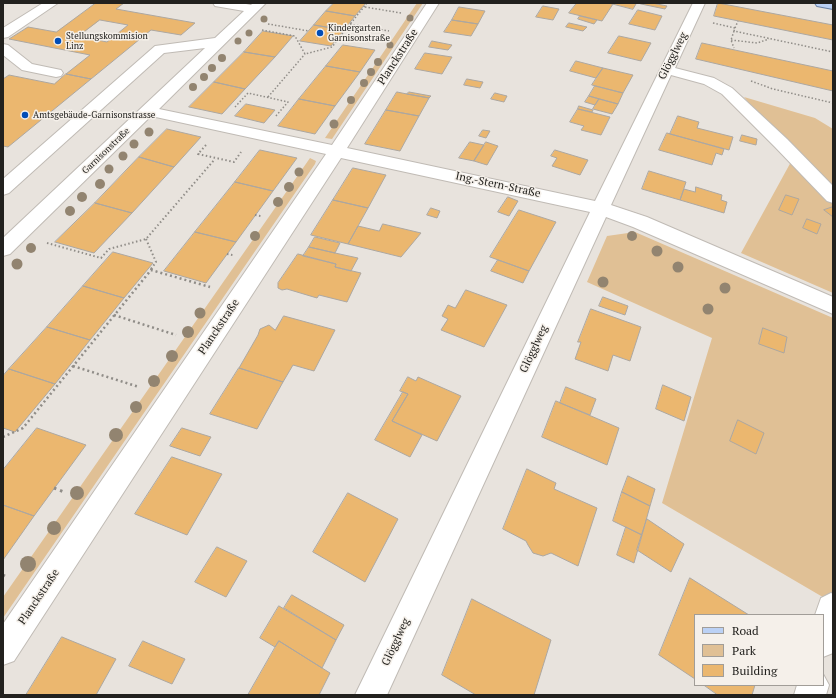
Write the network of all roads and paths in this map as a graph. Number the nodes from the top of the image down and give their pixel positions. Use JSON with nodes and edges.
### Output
{"nodes":[{"id":1,"x":52,"y":3,"type":"edge"},
{"id":2,"x":219,"y":3,"type":"edge"},
{"id":3,"x":367,"y":3,"type":"edge"},
{"id":4,"x":433,"y":3,"type":"edge"},
{"id":5,"x":699,"y":3,"type":"edge"},
{"id":6,"x":820,"y":3,"type":"edge"},
{"id":7,"x":833,"y":5,"type":"edge"},
{"id":8,"x":257,"y":6,"type":"edge"},
{"id":9,"x":364,"y":7,"type":"junction"},
{"id":10,"x":404,"y":13,"type":"dead end"},
{"id":11,"x":738,"y":21,"type":"dead end"},
{"id":12,"x":711,"y":23,"type":"dead end"},
{"id":13,"x":266,"y":24,"type":"dead end"},
{"id":14,"x":350,"y":24,"type":"junction"},
{"id":15,"x":735,"y":28,"type":"junction"},
{"id":16,"x":260,"y":30,"type":"dead end"},
{"id":17,"x":309,"y":31,"type":"dead end"},
{"id":18,"x":392,"y":31,"type":"dead end"},
{"id":19,"x":734,"y":31,"type":"junction"},
{"id":20,"x":3,"y":34,"type":"edge"},
{"id":21,"x":770,"y":39,"type":"junction"},
{"id":22,"x":731,"y":40,"type":"junction"},
{"id":23,"x":219,"y":42,"type":"junction"},
{"id":24,"x":3,"y":48,"type":"edge"},
{"id":25,"x":734,"y":48,"type":"dead end"},
{"id":26,"x":833,"y":52,"type":"edge"},
{"id":27,"x":305,"y":54,"type":"junction"},
{"id":28,"x":667,"y":70,"type":"junction"},
{"id":29,"x":56,"y":73,"type":"dead end"},
{"id":30,"x":750,"y":80,"type":"dead end"},
{"id":31,"x":268,"y":97,"type":"junction"},
{"id":32,"x":833,"y":103,"type":"edge"},
{"id":33,"x":232,"y":110,"type":"dead end"},
{"id":34,"x":147,"y":111,"type":"junction"},
{"id":35,"x":274,"y":119,"type":"dead end"},
{"id":36,"x":208,"y":143,"type":"dead end"},
{"id":37,"x":243,"y":151,"type":"dead end"},
{"id":38,"x":336,"y":152,"type":"junction"},
{"id":39,"x":215,"y":159,"type":"junction"},
{"id":40,"x":3,"y":190,"type":"edge"},
{"id":41,"x":833,"y":198,"type":"edge"},
{"id":42,"x":601,"y":208,"type":"junction"},
{"id":43,"x":255,"y":215,"type":"dead end"},
{"id":44,"x":261,"y":216,"type":"dead end"},
{"id":45,"x":146,"y":239,"type":"junction"},
{"id":46,"x":47,"y":243,"type":"dead end"},
{"id":47,"x":3,"y":249,"type":"edge"},
{"id":48,"x":227,"y":254,"type":"dead end"},
{"id":49,"x":233,"y":255,"type":"dead end"},
{"id":50,"x":151,"y":270,"type":"junction"},
{"id":51,"x":210,"y":287,"type":"dead end"},
{"id":52,"x":833,"y":306,"type":"edge"},
{"id":53,"x":114,"y":315,"type":"junction"},
{"id":54,"x":107,"y":319,"type":"dead end"},
{"id":55,"x":111,"y":319,"type":"junction"},
{"id":56,"x":176,"y":335,"type":"dead end"},
{"id":57,"x":73,"y":366,"type":"junction"},
{"id":58,"x":139,"y":387,"type":"dead end"},
{"id":59,"x":3,"y":437,"type":"edge"},
{"id":60,"x":54,"y":488,"type":"dead end"},
{"id":61,"x":64,"y":492,"type":"dead end"},
{"id":62,"x":831,"y":608,"type":"dead end"},
{"id":63,"x":824,"y":638,"type":"edge"},
{"id":64,"x":3,"y":650,"type":"edge"},
{"id":65,"x":371,"y":695,"type":"edge"}],
"edges":[{"from":1,"to":20,"type":"street"},
{"from":2,"to":8,"type":"street"},
{"from":3,"to":9,"type":"path"},
{"from":4,"to":38,"type":"street","name":"Planckstraße"},
{"from":5,"to":28,"type":"street","name":"Glögglweg"},
{"from":6,"to":7,"type":"main road"},
{"from":8,"to":23,"type":"street","name":"Garnisonstraße"},
{"from":9,"to":10,"type":"path"},
{"from":9,"to":14,"type":"path"},
{"from":11,"to":15,"type":"path"},
{"from":12,"to":15,"type":"path"},
{"from":13,"to":17,"type":"path"},
{"from":14,"to":18,"type":"path"},
{"from":14,"to":27,"type":"path"},
{"from":15,"to":19,"type":"path"},
{"from":16,"to":27,"type":"path"},
{"from":19,"to":21,"type":"path"},
{"from":19,"to":22,"type":"path"},
{"from":21,"to":22,"type":"path"},
{"from":21,"to":26,"type":"path"},
{"from":22,"to":25,"type":"path"},
{"from":23,"to":34,"type":"street","name":"Garnisonstraße"},
{"from":23,"to":40,"type":"street"},
{"from":24,"to":29,"type":"street"},
{"from":27,"to":31,"type":"path"},
{"from":28,"to":41,"type":"street"},
{"from":28,"to":42,"type":"street","name":"Glögglweg"},
{"from":30,"to":32,"type":"path"},
{"from":31,"to":33,"type":"path"},
{"from":31,"to":35,"type":"path"},
{"from":34,"to":38,"type":"street","name":"Ing.-Stern-Straße"},
{"from":34,"to":47,"type":"street","name":"Garnisonstraße"},
{"from":36,"to":39,"type":"path"},
{"from":37,"to":39,"type":"path"},
{"from":38,"to":42,"type":"street","name":"Ing.-Stern-Straße"},
{"from":38,"to":64,"type":"street","name":"Planckstraße"},
{"from":39,"to":45,"type":"path"},
{"from":42,"to":52,"type":"street","name":"Ing.-Stern-Straße"},
{"from":42,"to":65,"type":"street","name":"Glögglweg"},
{"from":43,"to":44,"type":"path"},
{"from":45,"to":46,"type":"path"},
{"from":45,"to":50,"type":"path"},
{"from":48,"to":49,"type":"path"},
{"from":50,"to":51,"type":"path"},
{"from":50,"to":53,"type":"path"},
{"from":53,"to":55,"type":"path"},
{"from":53,"to":56,"type":"path"},
{"from":54,"to":55,"type":"path"},
{"from":55,"to":57,"type":"path"},
{"from":57,"to":58,"type":"path"},
{"from":57,"to":59,"type":"path"},
{"from":60,"to":61,"type":"path"},
{"from":62,"to":63,"type":"street"}]}
